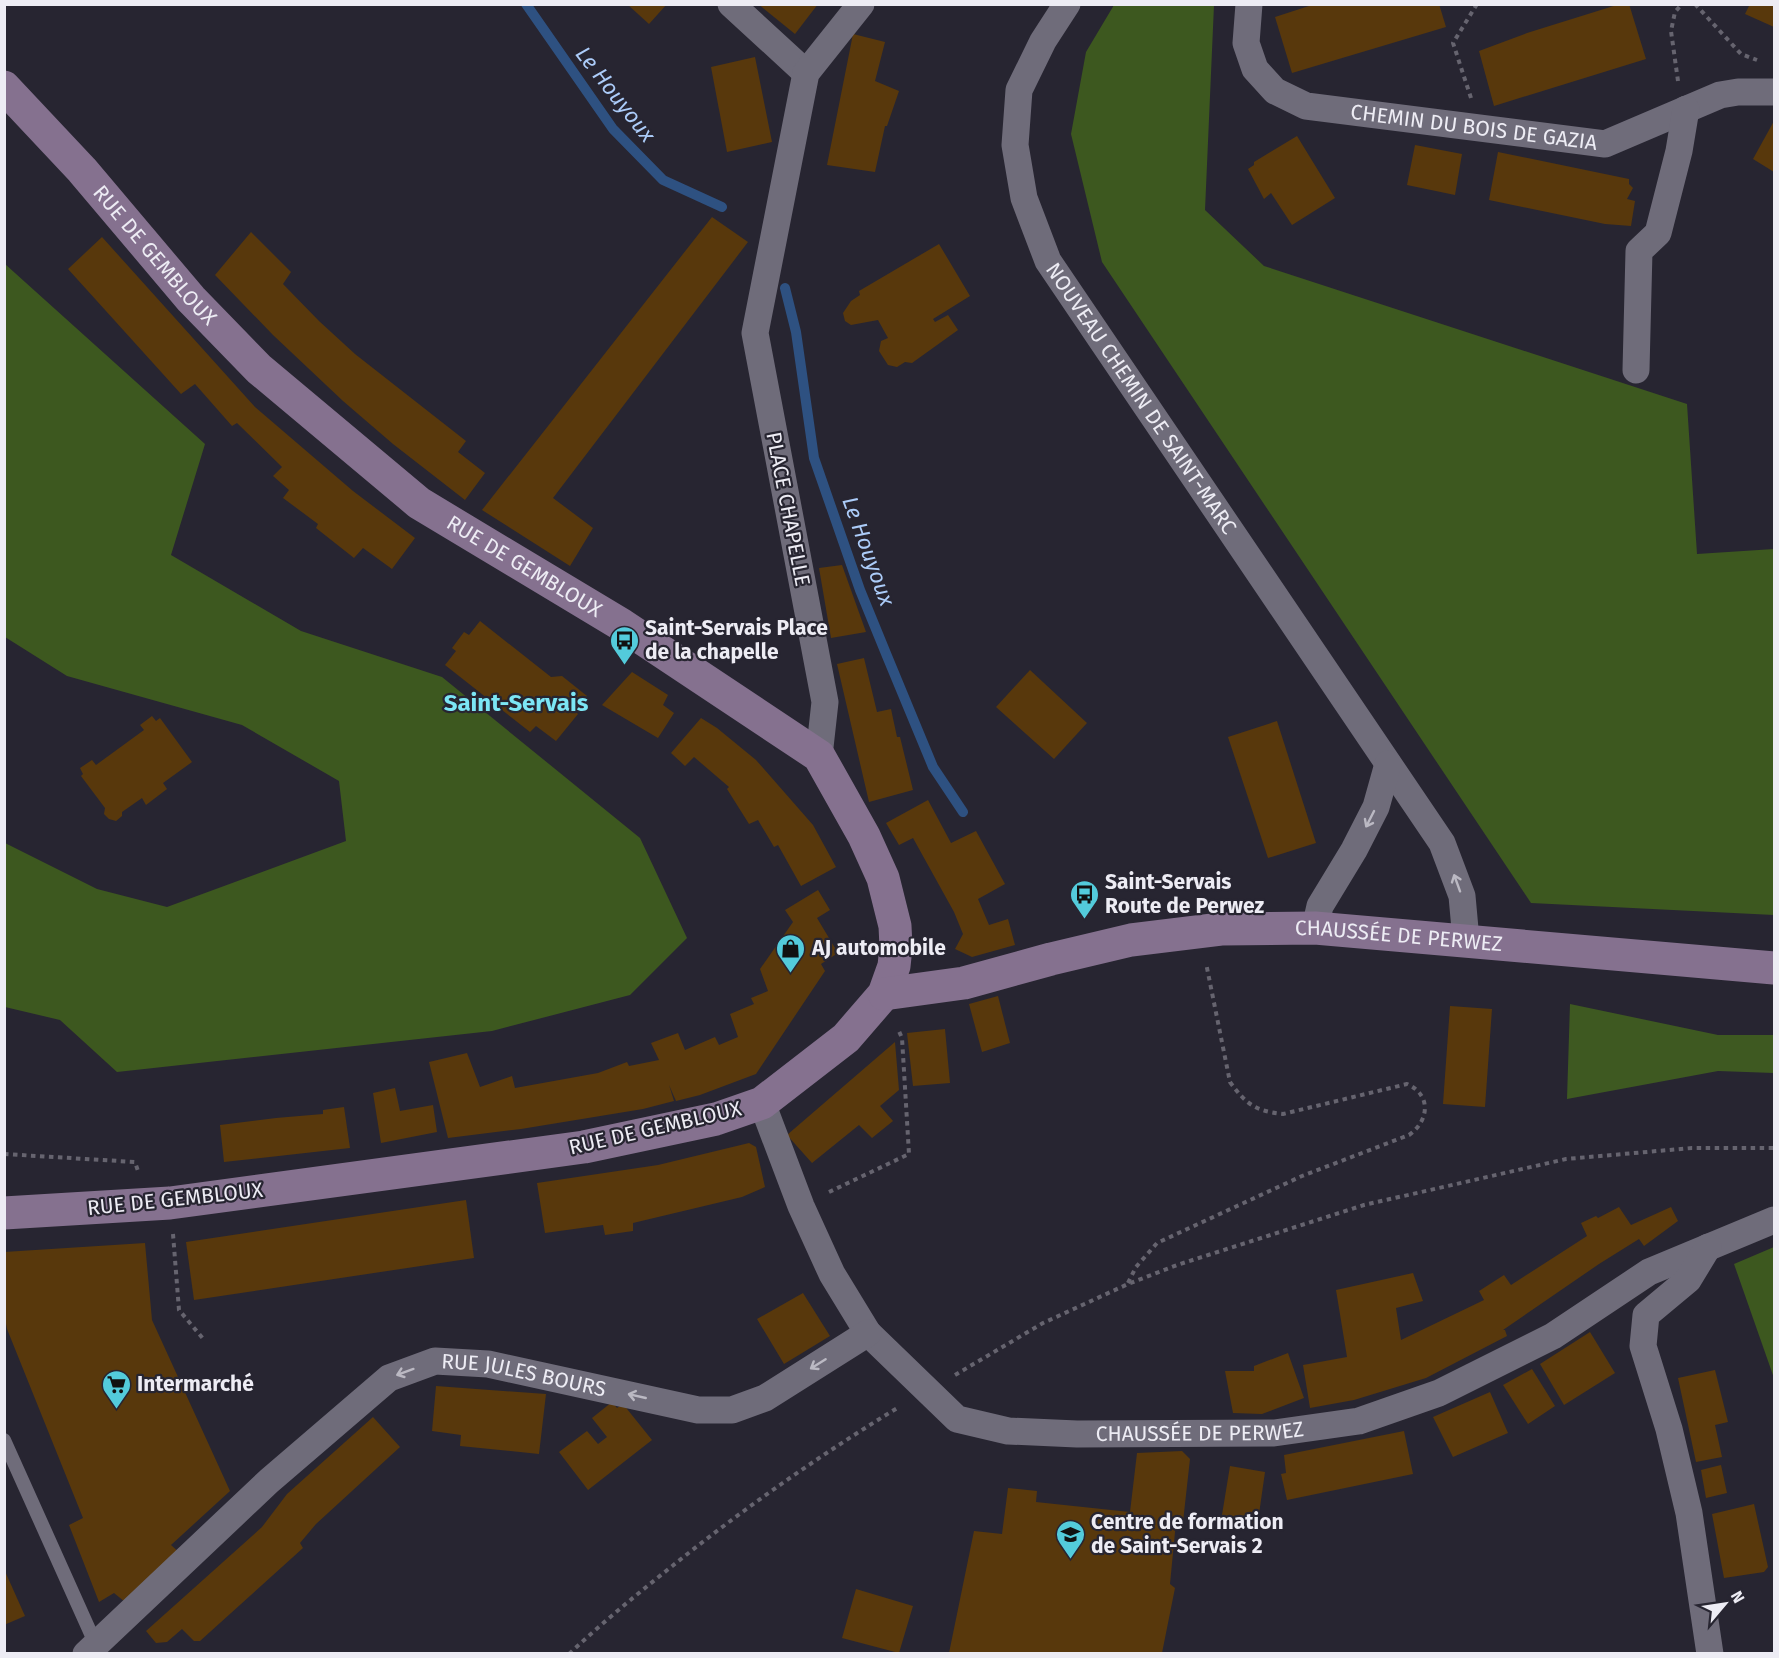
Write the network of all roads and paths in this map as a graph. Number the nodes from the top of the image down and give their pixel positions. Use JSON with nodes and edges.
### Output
{"nodes":[{"id":1,"x":730,"y":4,"type":"edge"},
{"id":2,"x":861,"y":4,"type":"edge"},
{"id":3,"x":1067,"y":4,"type":"edge"},
{"id":4,"x":1249,"y":4,"type":"edge"},
{"id":5,"x":1477,"y":4,"type":"edge"},
{"id":6,"x":1682,"y":4,"type":"edge"},
{"id":7,"x":1695,"y":4,"type":"edge"},
{"id":8,"x":1766,"y":63,"type":"dead end"},
{"id":9,"x":806,"y":73,"type":"junction"},
{"id":10,"x":4,"y":87,"type":"edge"},
{"id":11,"x":1774,"y":92,"type":"edge"},
{"id":12,"x":1686,"y":110,"type":"junction"},
{"id":13,"x":1481,"y":127,"type":"junction"},
{"id":14,"x":1636,"y":370,"type":"dead end"},
{"id":15,"x":819,"y":756,"type":"junction"},
{"id":16,"x":1388,"y":764,"type":"junction"},
{"id":17,"x":1315,"y":928,"type":"junction"},
{"id":18,"x":1199,"y":931,"type":"junction"},
{"id":19,"x":1466,"y":940,"type":"junction"},
{"id":20,"x":1774,"y":968,"type":"edge"},
{"id":21,"x":884,"y":994,"type":"junction"},
{"id":22,"x":762,"y":1103,"type":"junction"},
{"id":23,"x":1774,"y":1148,"type":"edge"},
{"id":24,"x":4,"y":1154,"type":"edge"},
{"id":25,"x":159,"y":1204,"type":"junction"},
{"id":26,"x":801,"y":1206,"type":"junction"},
{"id":27,"x":4,"y":1212,"type":"edge"},
{"id":28,"x":1774,"y":1220,"type":"edge"},
{"id":29,"x":1708,"y":1247,"type":"junction"},
{"id":30,"x":1128,"y":1284,"type":"junction"},
{"id":31,"x":868,"y":1333,"type":"junction"},
{"id":32,"x":205,"y":1341,"type":"dead end"},
{"id":33,"x":952,"y":1377,"type":"dead end"},
{"id":34,"x":905,"y":1403,"type":"dead end"},
{"id":35,"x":4,"y":1440,"type":"edge"},
{"id":36,"x":91,"y":1649,"type":"edge"},
{"id":37,"x":570,"y":1653,"type":"edge"},
{"id":38,"x":1710,"y":1653,"type":"edge"}],
"edges":[{"from":1,"to":9,"type":"street"},
{"from":2,"to":9,"type":"street"},
{"from":3,"to":16,"type":"street","name":"NOUVEAU CHEMIN DE SAINT-MARC"},
{"from":4,"to":13,"type":"street","name":"CHEMIN DU BOIS DE GAZIA"},
{"from":5,"to":13,"type":"path"},
{"from":6,"to":12,"type":"path"},
{"from":7,"to":8,"type":"path"},
{"from":9,"to":15,"type":"street","name":"PLACE CHAPELLE"},
{"from":10,"to":15,"type":"main road","name":"RUE DE GEMBLOUX"},
{"from":11,"to":12,"type":"street","name":"CHEMIN DU BOIS DE GAZIA"},
{"from":12,"to":13,"type":"street","name":"CHEMIN DU BOIS DE GAZIA"},
{"from":12,"to":14,"type":"street"},
{"from":15,"to":21,"type":"main road","name":"RUE DE GEMBLOUX"},
{"from":16,"to":17,"type":"street","one_way":true},
{"from":19,"to":16,"type":"street","name":"NOUVEAU CHEMIN DE SAINT-MARC","one_way":true},
{"from":17,"to":18,"type":"main road","name":"CHAUSSÉE DE PERWEZ"},
{"from":17,"to":19,"type":"main road","name":"CHAUSSÉE DE PERWEZ"},
{"from":18,"to":21,"type":"main road","name":"CHAUSSÉE DE PERWEZ"},
{"from":18,"to":30,"type":"path"},
{"from":19,"to":20,"type":"main road","name":"CHAUSSÉE DE PERWEZ"},
{"from":21,"to":22,"type":"main road","name":"RUE DE GEMBLOUX"},
{"from":21,"to":26,"type":"path"},
{"from":22,"to":25,"type":"main road","name":"RUE DE GEMBLOUX"},
{"from":22,"to":26,"type":"street","name":"CHAUSSÉE DE PERWEZ"},
{"from":23,"to":30,"type":"path"},
{"from":24,"to":25,"type":"path"},
{"from":25,"to":27,"type":"main road","name":"RUE DE GEMBLOUX"},
{"from":25,"to":32,"type":"path"},
{"from":26,"to":31,"type":"street","name":"CHAUSSÉE DE PERWEZ"},
{"from":28,"to":29,"type":"street","name":"CHAUSSÉE DE PERWEZ"},
{"from":29,"to":31,"type":"street","name":"CHAUSSÉE DE PERWEZ"},
{"from":29,"to":38,"type":"street"},
{"from":30,"to":33,"type":"path"},
{"from":31,"to":36,"type":"street","name":"RUE JULES BOURS","one_way":true},
{"from":34,"to":37,"type":"path"},
{"from":35,"to":36,"type":"lane"}]}
